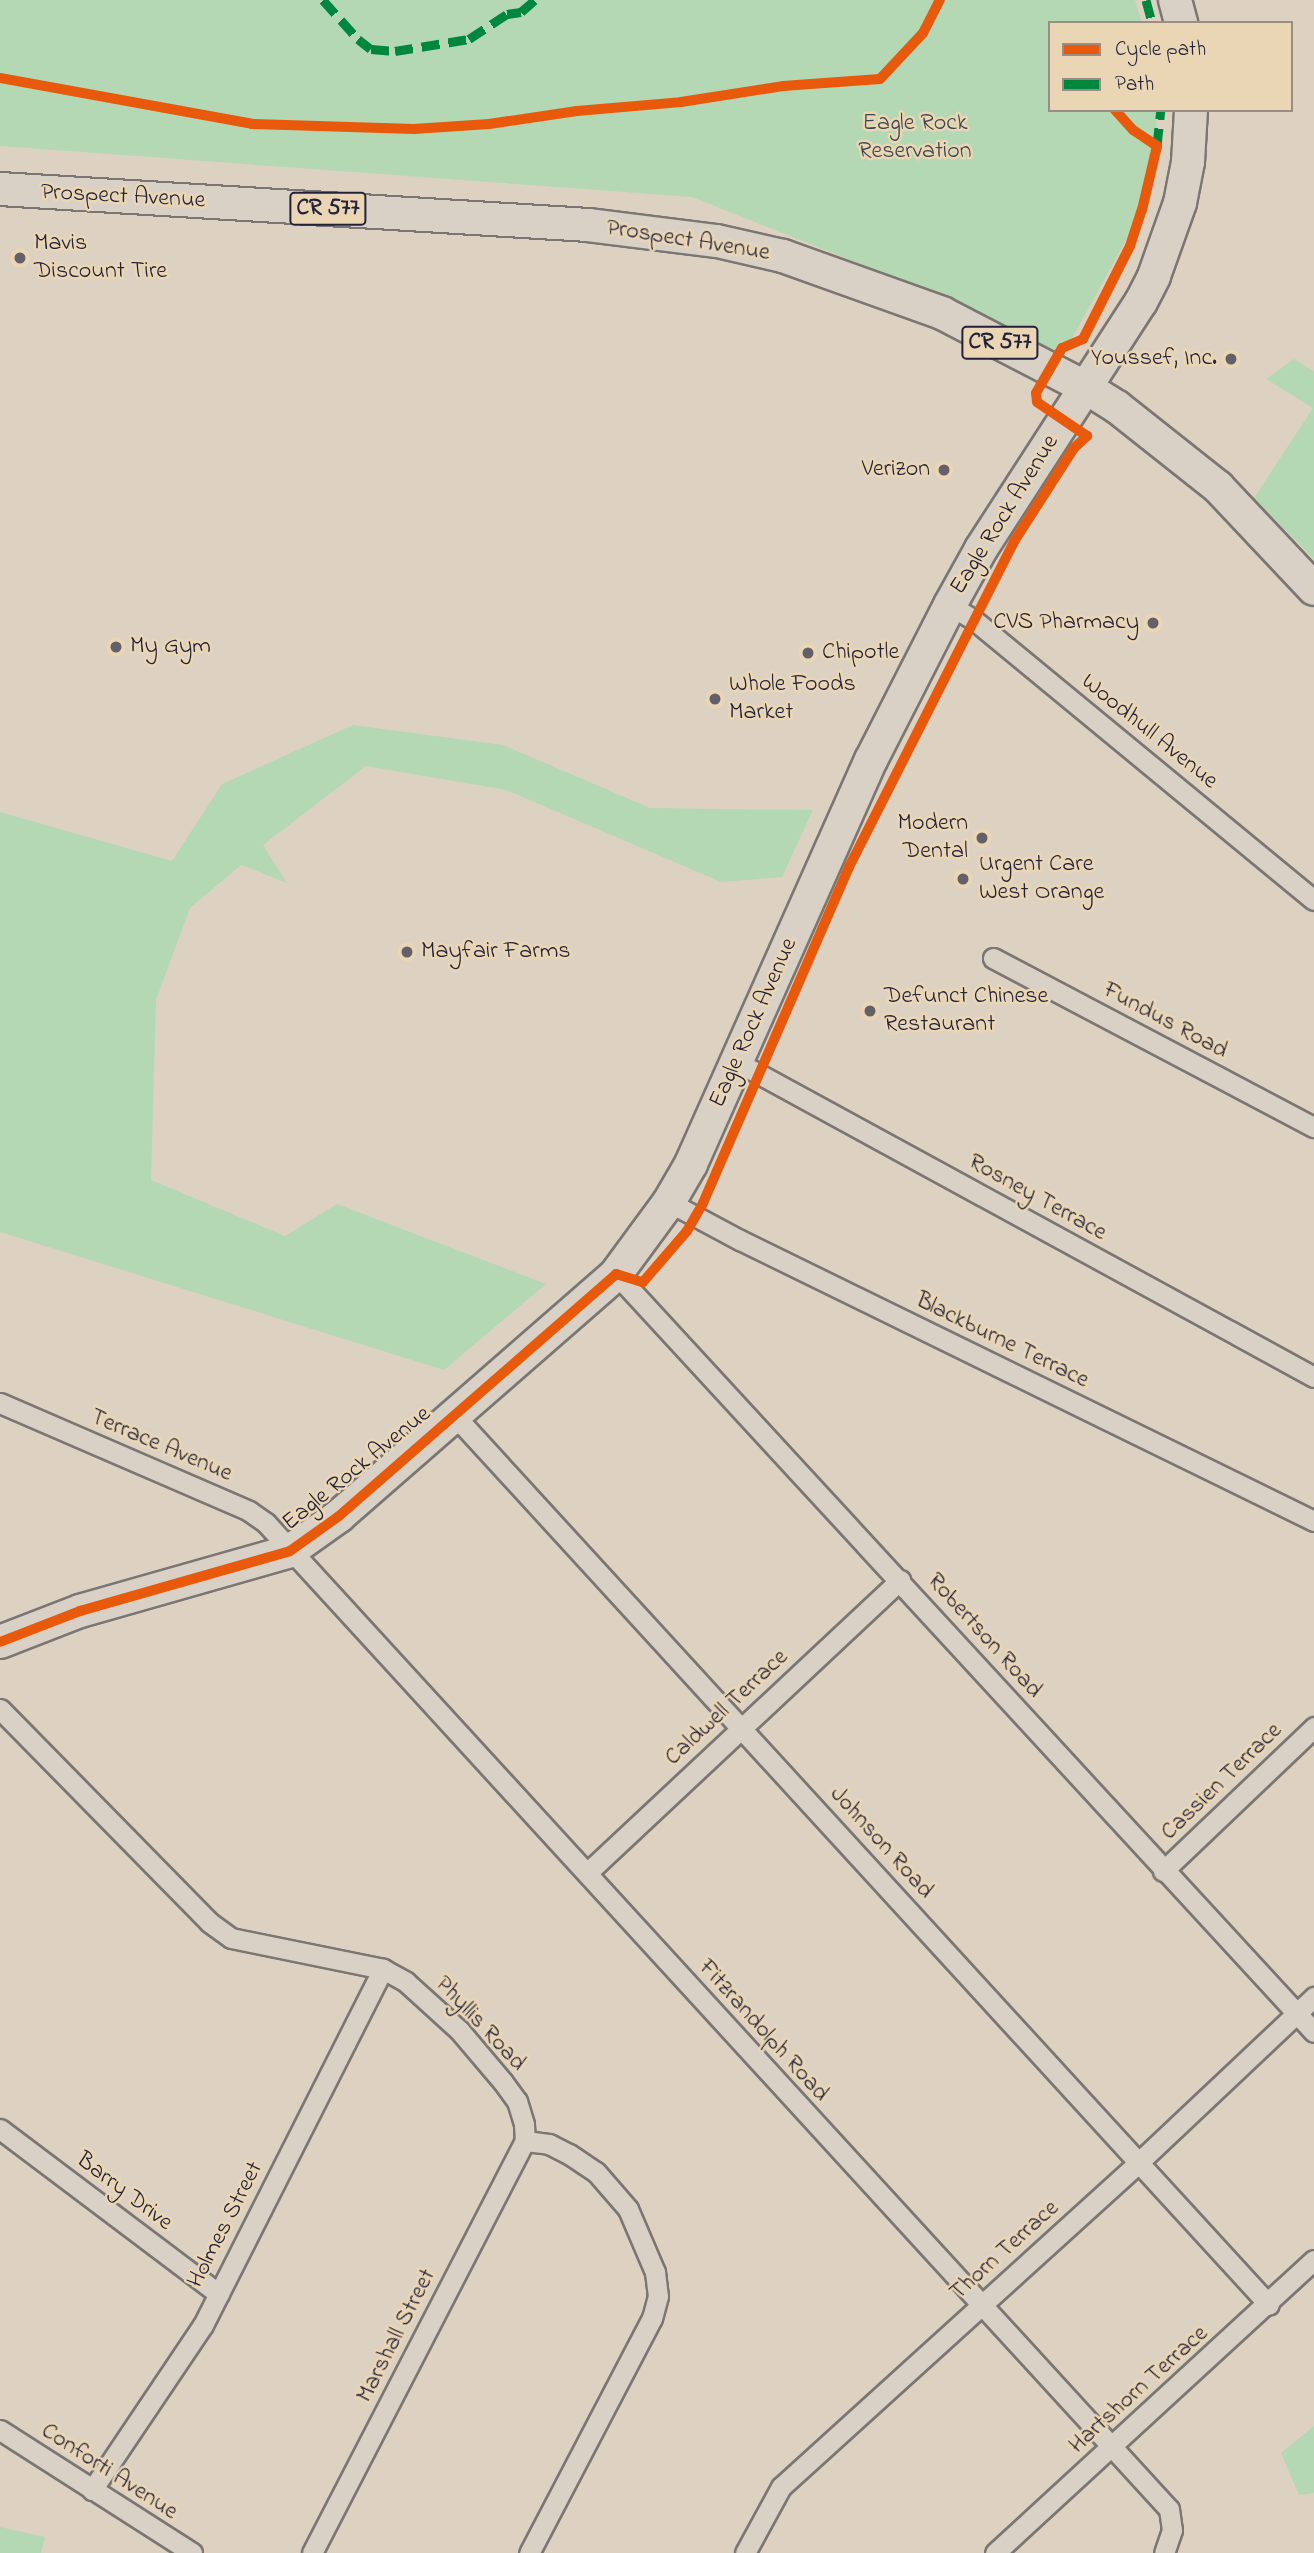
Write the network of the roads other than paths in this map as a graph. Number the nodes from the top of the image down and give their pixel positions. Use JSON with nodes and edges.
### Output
{"nodes":[{"id":1,"x":1175,"y":0,"type":"edge"},
{"id":2,"x":1180,"y":21,"type":"edge"},
{"id":3,"x":1191,"y":112,"type":"edge"},
{"id":4,"x":0,"y":189,"type":"edge"},
{"id":5,"x":1085,"y":387,"type":"junction"},
{"id":6,"x":1314,"y":589,"type":"edge"},
{"id":7,"x":950,"y":605,"type":"junction"},
{"id":8,"x":1314,"y":900,"type":"edge"},
{"id":9,"x":993,"y":958,"type":"dead end"},
{"id":10,"x":737,"y":1062,"type":"junction"},
{"id":11,"x":1314,"y":1127,"type":"edge"},
{"id":12,"x":669,"y":1202,"type":"junction"},
{"id":13,"x":617,"y":1274,"type":"junction"},
{"id":14,"x":1314,"y":1377,"type":"edge"},
{"id":15,"x":0,"y":1403,"type":"edge"},
{"id":16,"x":455,"y":1416,"type":"junction"},
{"id":17,"x":1314,"y":1521,"type":"edge"},
{"id":18,"x":290,"y":1551,"type":"junction"},
{"id":19,"x":900,"y":1580,"type":"junction"},
{"id":20,"x":0,"y":1642,"type":"edge"},
{"id":21,"x":0,"y":1709,"type":"edge"},
{"id":22,"x":743,"y":1727,"type":"junction"},
{"id":23,"x":1314,"y":1727,"type":"edge"},
{"id":24,"x":1164,"y":1871,"type":"junction"},
{"id":25,"x":587,"y":1873,"type":"junction"},
{"id":26,"x":383,"y":1969,"type":"junction"},
{"id":27,"x":1314,"y":1997,"type":"edge"},
{"id":28,"x":1297,"y":2013,"type":"junction"},
{"id":29,"x":1314,"y":2032,"type":"edge"},
{"id":30,"x":0,"y":2129,"type":"edge"},
{"id":31,"x":525,"y":2141,"type":"junction"},
{"id":32,"x":1139,"y":2162,"type":"junction"},
{"id":33,"x":1314,"y":2260,"type":"edge"},
{"id":34,"x":219,"y":2294,"type":"junction"},
{"id":35,"x":1269,"y":2305,"type":"junction"},
{"id":36,"x":981,"y":2306,"type":"junction"},
{"id":37,"x":0,"y":2430,"type":"edge"},
{"id":38,"x":1112,"y":2447,"type":"junction"},
{"id":39,"x":92,"y":2490,"type":"junction"},
{"id":40,"x":192,"y":2553,"type":"edge"},
{"id":41,"x":312,"y":2553,"type":"edge"},
{"id":42,"x":529,"y":2553,"type":"edge"},
{"id":43,"x":745,"y":2553,"type":"edge"},
{"id":44,"x":995,"y":2553,"type":"edge"},
{"id":45,"x":1164,"y":2553,"type":"edge"}],
"edges":[{"from":1,"to":2,"type":"main road"},
{"from":3,"to":5,"type":"main road","name":"Eagle Rock Avenue"},
{"from":4,"to":5,"type":"main road","name":"Prospect Avenue","number":"CR 577"},
{"from":5,"to":6,"type":"main road","name":"Prospect Avenue","number":"CR 577"},
{"from":5,"to":7,"type":"main road","name":"Eagle Rock Avenue"},
{"from":7,"to":8,"type":"street","name":"Woodhull Avenue"},
{"from":7,"to":10,"type":"main road","name":"Eagle Rock Avenue"},
{"from":9,"to":11,"type":"street","name":"Fundus Road"},
{"from":10,"to":12,"type":"main road","name":"Eagle Rock Avenue"},
{"from":10,"to":14,"type":"street","name":"Rosney Terrace"},
{"from":12,"to":13,"type":"main road","name":"Eagle Rock Avenue"},
{"from":12,"to":17,"type":"street","name":"Blackburne Terrace"},
{"from":13,"to":16,"type":"main road","name":"Eagle Rock Avenue"},
{"from":13,"to":19,"type":"street","name":"Robertson Road"},
{"from":15,"to":18,"type":"street","name":"Terrace Avenue"},
{"from":16,"to":18,"type":"main road","name":"Eagle Rock Avenue"},
{"from":16,"to":22,"type":"street","name":"Johnson Road"},
{"from":18,"to":20,"type":"main road","name":"Eagle Rock Avenue"},
{"from":18,"to":25,"type":"street","name":"Fitzrandolph Road"},
{"from":19,"to":22,"type":"street","name":"Caldwell Terrace"},
{"from":19,"to":24,"type":"street","name":"Robertson Road"},
{"from":21,"to":26,"type":"street","name":"Phyllis Road"},
{"from":22,"to":25,"type":"street","name":"Caldwell Terrace"},
{"from":22,"to":32,"type":"street","name":"Johnson Road"},
{"from":23,"to":24,"type":"street","name":"Cassien Terrace"},
{"from":24,"to":28,"type":"street","name":"Robertson Road"},
{"from":25,"to":36,"type":"street","name":"Fitzrandolph Road"},
{"from":26,"to":31,"type":"street","name":"Phyllis Road"},
{"from":26,"to":34,"type":"street","name":"Holmes Street"},
{"from":27,"to":28,"type":"street","name":"Thorn Terrace"},
{"from":28,"to":29,"type":"street","name":"Robertson Road"},
{"from":28,"to":32,"type":"street","name":"Thorn Terrace"},
{"from":30,"to":34,"type":"street","name":"Barry Drive"},
{"from":31,"to":41,"type":"street","name":"Marshall Street"},
{"from":31,"to":42,"type":"street"},
{"from":32,"to":35,"type":"street","name":"Johnson Road"},
{"from":32,"to":36,"type":"street","name":"Thorn Terrace"},
{"from":33,"to":35,"type":"street","name":"Hartshorn Terrace"},
{"from":34,"to":39,"type":"street","name":"Holmes Street"},
{"from":35,"to":38,"type":"street","name":"Hartshorn Terrace"},
{"from":36,"to":38,"type":"street","name":"Fitzrandolph Road"},
{"from":36,"to":43,"type":"street","name":"Thorn Terrace"},
{"from":37,"to":39,"type":"street","name":"Conforti Avenue"},
{"from":38,"to":44,"type":"street","name":"Hartshorn Terrace"},
{"from":38,"to":45,"type":"street","name":"Fitzrandolph Road"},
{"from":39,"to":40,"type":"street","name":"Conforti Avenue"}]}
